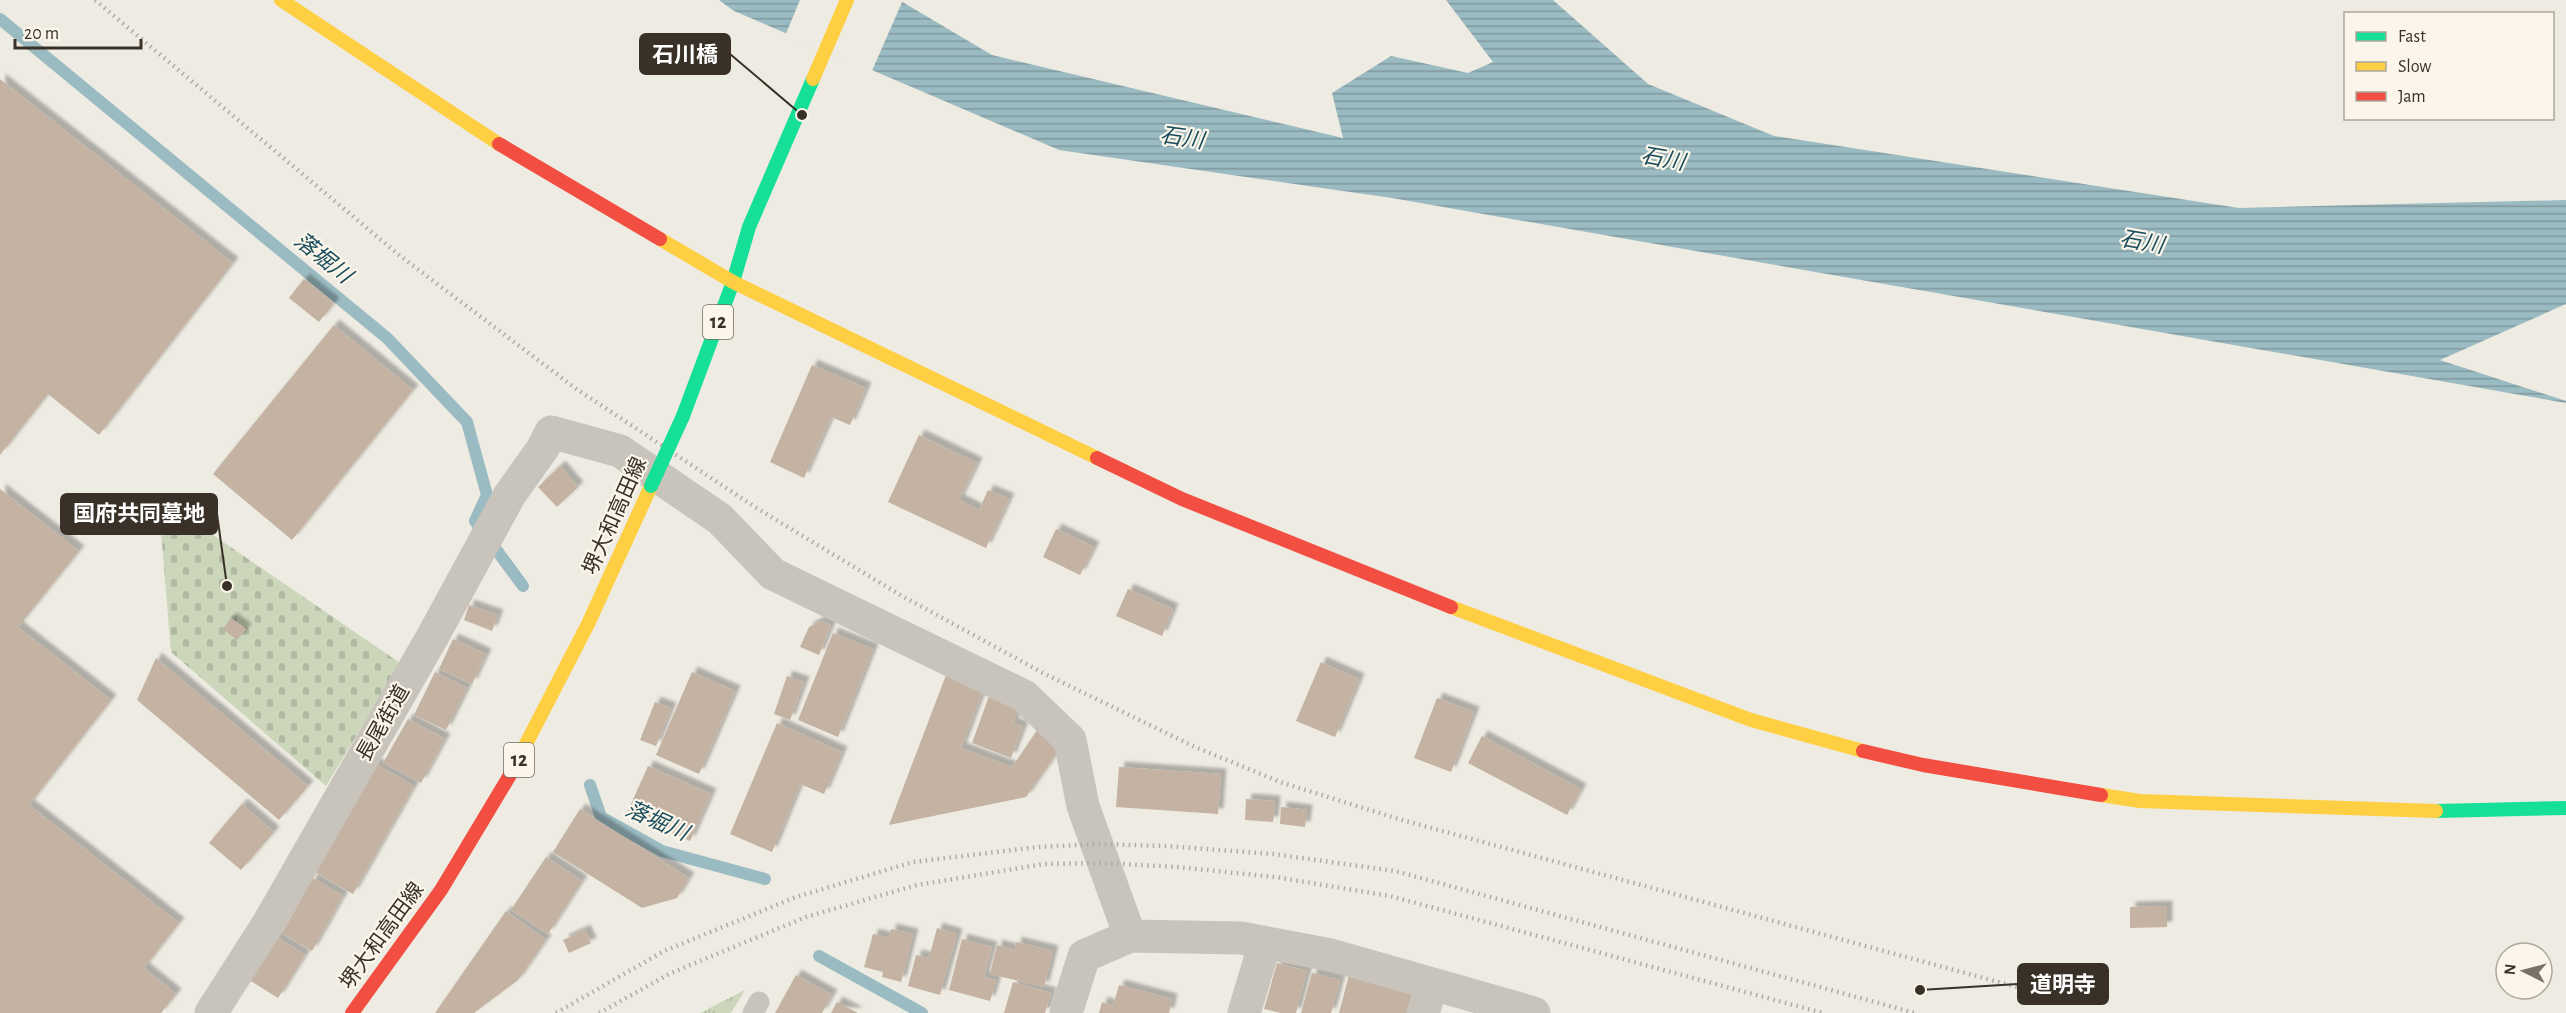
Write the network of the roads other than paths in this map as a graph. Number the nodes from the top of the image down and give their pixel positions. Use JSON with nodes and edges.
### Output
{"nodes":[{"id":1,"x":281,"y":0,"type":"edge"},
{"id":2,"x":847,"y":0,"type":"edge"},
{"id":3,"x":734,"y":282,"type":"junction"},
{"id":4,"x":2566,"y":808,"type":"edge"},
{"id":5,"x":1130,"y":936,"type":"junction"},
{"id":6,"x":1265,"y":943,"type":"junction"},
{"id":7,"x":1427,"y":999,"type":"edge"},
{"id":8,"x":211,"y":1013,"type":"edge"},
{"id":9,"x":352,"y":1013,"type":"edge"},
{"id":10,"x":1065,"y":1013,"type":"edge"},
{"id":11,"x":1245,"y":1013,"type":"edge"},
{"id":12,"x":1534,"y":1013,"type":"edge"}],
"edges":[{"from":1,"to":3,"type":"street"},
{"from":2,"to":3,"type":"street","name":"堺大和高田線","number":"12"},
{"from":3,"to":4,"type":"street"},
{"from":3,"to":9,"type":"street","name":"堺大和高田線","number":"12","bridge":true},
{"from":5,"to":6,"type":"street"},
{"from":5,"to":8,"type":"street","name":"長尾街道"},
{"from":5,"to":10,"type":"street"},
{"from":6,"to":7,"type":"street"},
{"from":6,"to":11,"type":"street"},
{"from":7,"to":12,"type":"street"}]}
